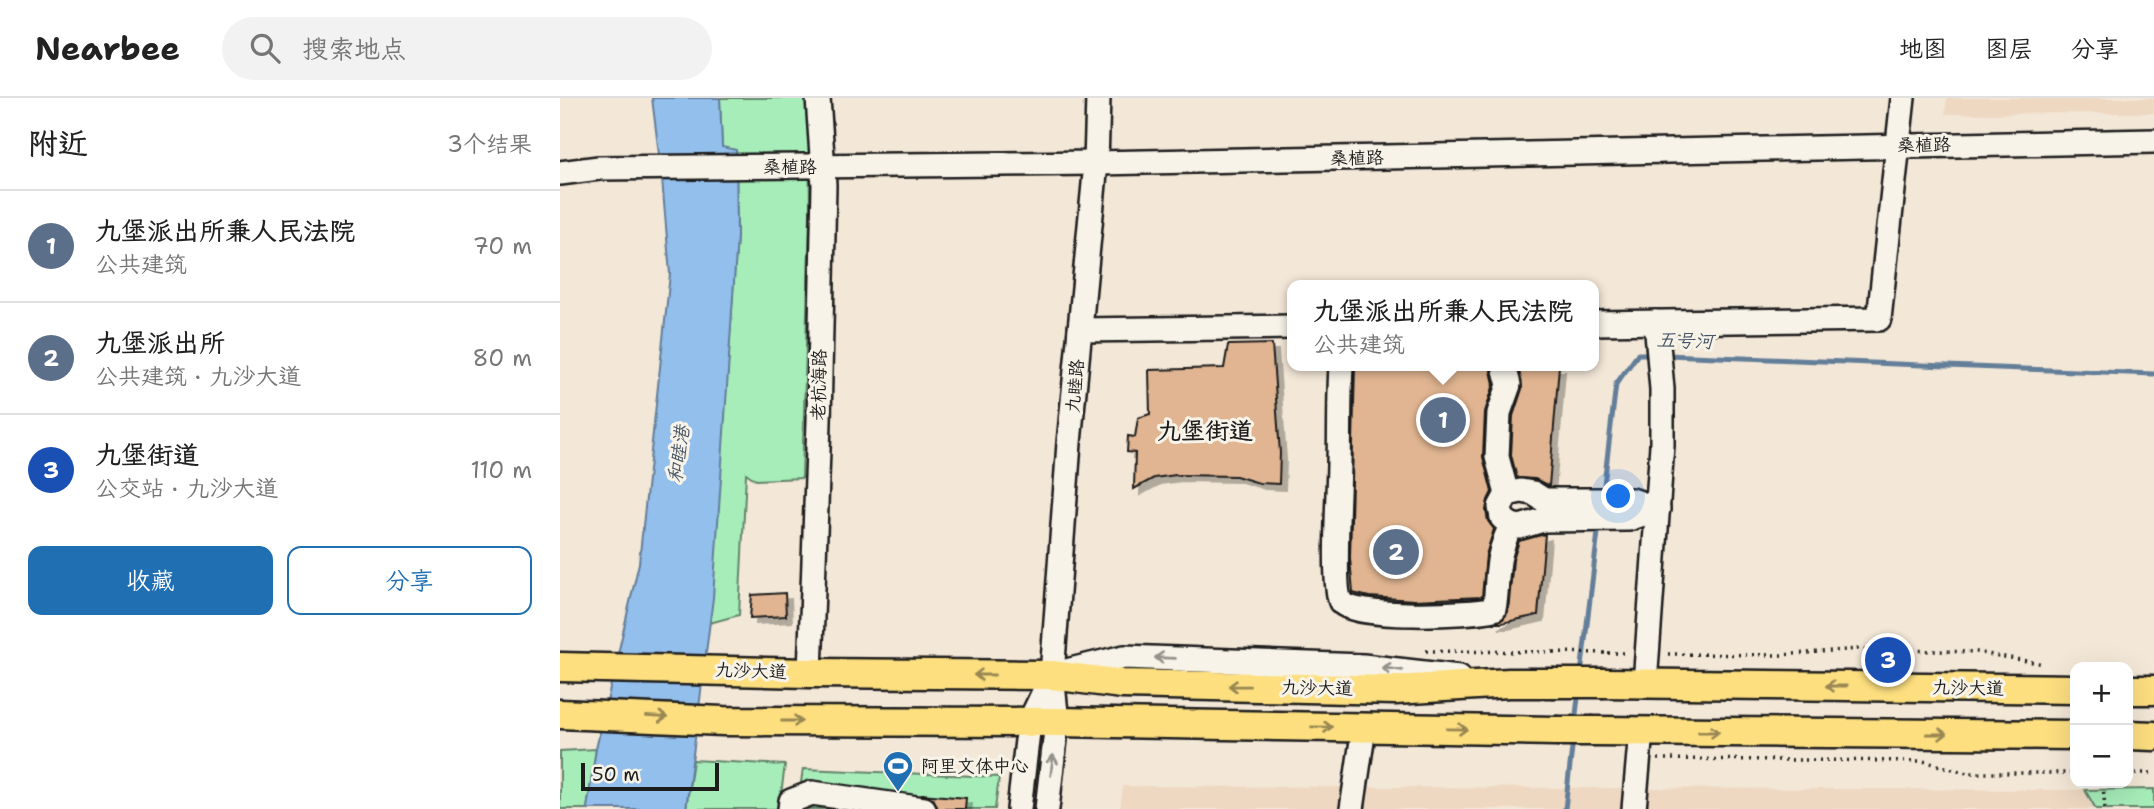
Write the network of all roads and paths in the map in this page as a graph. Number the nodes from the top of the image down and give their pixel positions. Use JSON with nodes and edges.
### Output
{"nodes":[{"id":1,"x":818,"y":98,"type":"edge"},
{"id":2,"x":1098,"y":98,"type":"edge"},
{"id":3,"x":1903,"y":98,"type":"edge"},
{"id":4,"x":2154,"y":141,"type":"edge"},
{"id":5,"x":1898,"y":145,"type":"junction"},
{"id":6,"x":1096,"y":163,"type":"junction"},
{"id":7,"x":822,"y":167,"type":"junction"},
{"id":8,"x":560,"y":173,"type":"edge"},
{"id":9,"x":1656,"y":322,"type":"junction"},
{"id":10,"x":1599,"y":323,"type":"edge"},
{"id":11,"x":1287,"y":327,"type":"edge"},
{"id":12,"x":1080,"y":330,"type":"junction"},
{"id":13,"x":1341,"y":371,"type":"edge"},
{"id":14,"x":1505,"y":371,"type":"edge"},
{"id":15,"x":1507,"y":494,"type":"junction"},
{"id":16,"x":1588,"y":509,"type":"junction"},
{"id":17,"x":1658,"y":509,"type":"junction"},
{"id":18,"x":1511,"y":525,"type":"junction"},
{"id":19,"x":1554,"y":652,"type":"dead end"},
{"id":20,"x":1647,"y":653,"type":"junction"},
{"id":21,"x":2055,"y":666,"type":"dead end"},
{"id":22,"x":560,"y":667,"type":"edge"},
{"id":23,"x":810,"y":673,"type":"junction"},
{"id":24,"x":1052,"y":674,"type":"junction"},
{"id":25,"x":2070,"y":678,"type":"edge"},
{"id":26,"x":1645,"y":684,"type":"junction"},
{"id":27,"x":560,"y":714,"type":"edge"},
{"id":28,"x":1057,"y":722,"type":"junction"},
{"id":29,"x":1029,"y":723,"type":"junction"},
{"id":30,"x":1364,"y":727,"type":"junction"},
{"id":31,"x":2070,"y":735,"type":"edge"},
{"id":32,"x":1640,"y":745,"type":"junction"},
{"id":33,"x":2070,"y":773,"type":"edge"},
{"id":34,"x":2133,"y":773,"type":"edge"},
{"id":35,"x":2154,"y":773,"type":"edge"},
{"id":36,"x":2103,"y":788,"type":"edge"},
{"id":37,"x":790,"y":809,"type":"edge"},
{"id":38,"x":924,"y":809,"type":"edge"},
{"id":39,"x":1019,"y":809,"type":"edge"},
{"id":40,"x":1047,"y":809,"type":"edge"},
{"id":41,"x":1352,"y":809,"type":"edge"},
{"id":42,"x":1634,"y":809,"type":"edge"},
{"id":43,"x":2105,"y":809,"type":"edge"}],
"edges":[{"from":1,"to":7,"type":"street","name":"老杭海路"},
{"from":2,"to":6,"type":"street","name":"九睦路"},
{"from":3,"to":5,"type":"street"},
{"from":4,"to":5,"type":"street","name":"桑植路"},
{"from":5,"to":6,"type":"street","name":"桑植路"},
{"from":5,"to":9,"type":"street"},
{"from":6,"to":7,"type":"street","name":"桑植路"},
{"from":6,"to":12,"type":"street","name":"九睦路"},
{"from":7,"to":8,"type":"street","name":"桑植路"},
{"from":7,"to":23,"type":"street","name":"老杭海路"},
{"from":9,"to":10,"type":"street"},
{"from":9,"to":17,"type":"street"},
{"from":11,"to":12,"type":"street"},
{"from":12,"to":24,"type":"street","name":"九睦路"},
{"from":13,"to":18,"type":"street"},
{"from":14,"to":15,"type":"street"},
{"from":15,"to":16,"type":"street"},
{"from":15,"to":18,"type":"street"},
{"from":16,"to":17,"type":"street"},
{"from":16,"to":18,"type":"street"},
{"from":17,"to":20,"type":"street"},
{"from":19,"to":20,"type":"path","bridge":true},
{"from":20,"to":21,"type":"path"},
{"from":20,"to":26,"type":"street"},
{"from":22,"to":23,"type":"main road","name":"九沙大道"},
{"from":24,"to":23,"type":"main road","name":"九沙大道","one_way":true},
{"from":26,"to":24,"type":"main road","name":"九沙大道","one_way":true,"bridge":true},
{"from":24,"to":28,"type":"street","name":"九睦路"},
{"from":24,"to":29,"type":"street","name":"九睦路"},
{"from":25,"to":26,"type":"main road","name":"九沙大道","one_way":true},
{"from":27,"to":29,"type":"main road","one_way":true},
{"from":28,"to":29,"type":"main road"},
{"from":28,"to":30,"type":"main road","one_way":true},
{"from":40,"to":28,"type":"street","name":"九睦路","one_way":true},
{"from":29,"to":39,"type":"street","name":"九睦路"},
{"from":30,"to":32,"type":"main road","one_way":true,"bridge":true},
{"from":30,"to":41,"type":"street"},
{"from":32,"to":31,"type":"main road","one_way":true},
{"from":32,"to":33,"type":"path"},
{"from":32,"to":42,"type":"street"},
{"from":34,"to":35,"type":"path"},
{"from":36,"to":43,"type":"path"},
{"from":37,"to":38,"type":"street"}]}
